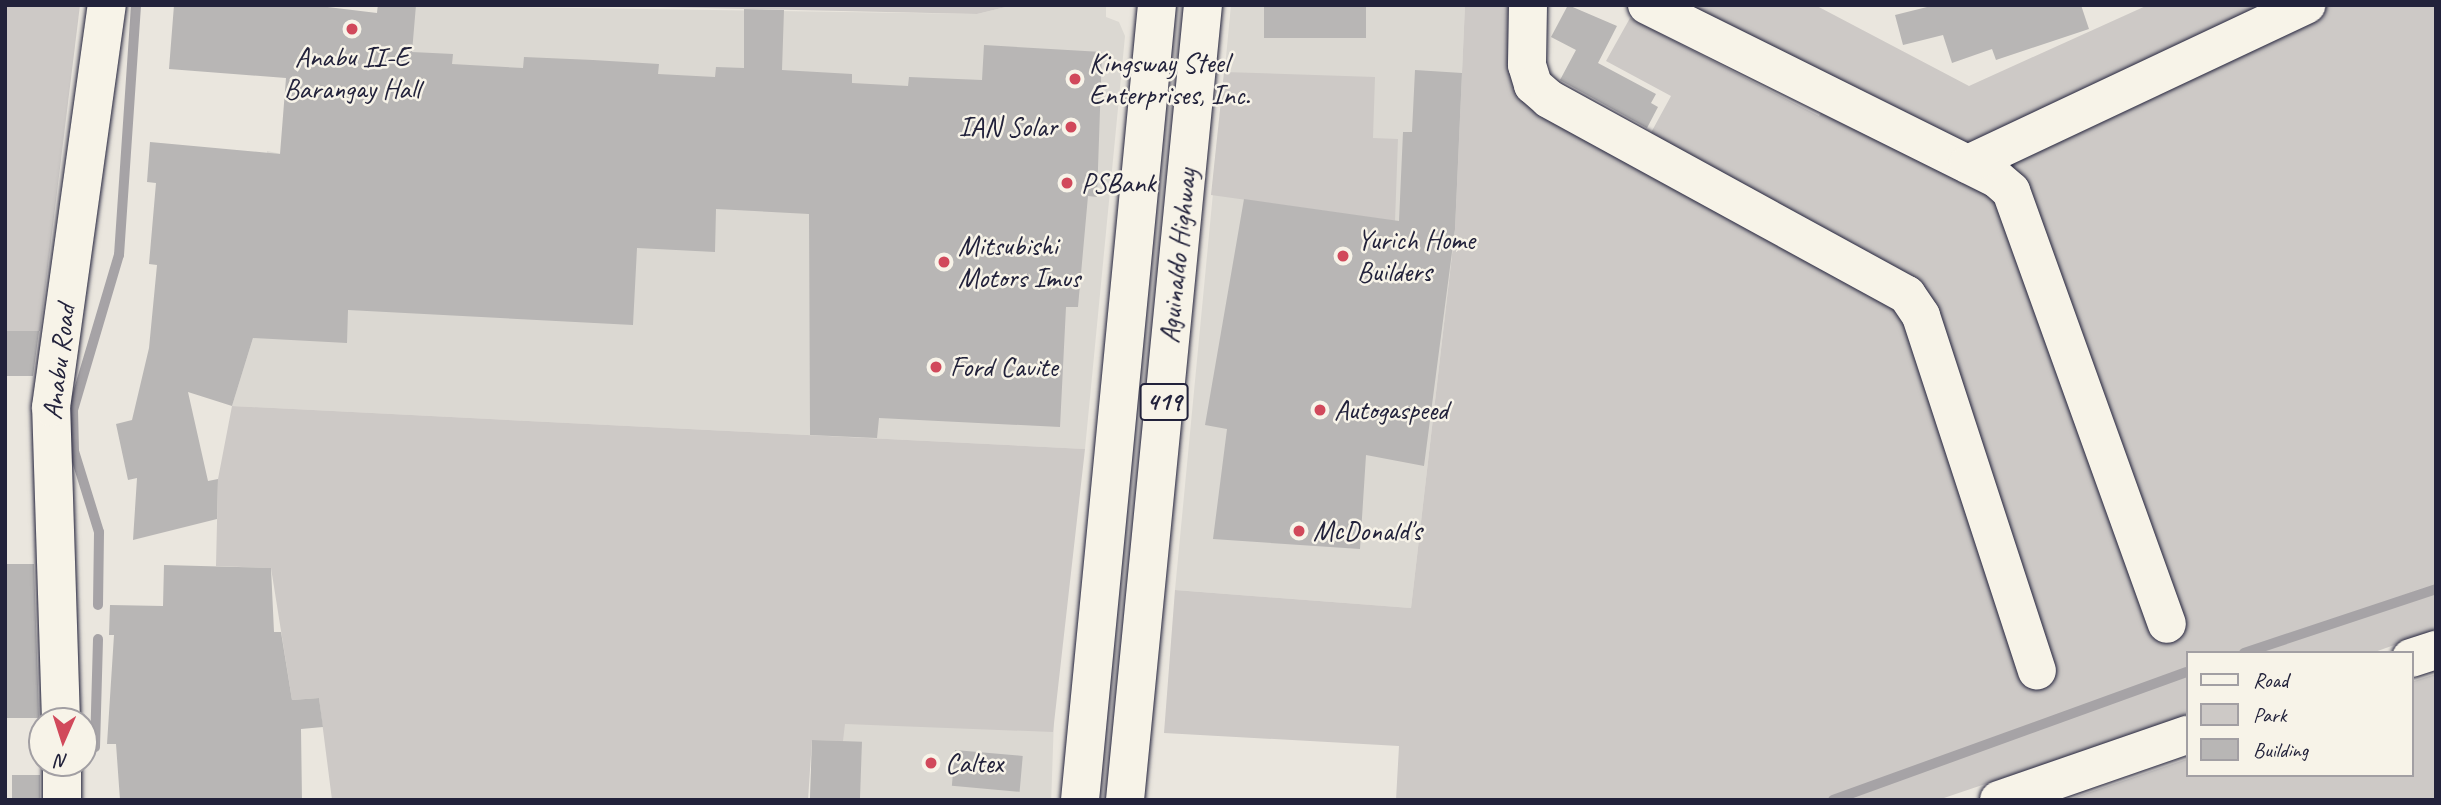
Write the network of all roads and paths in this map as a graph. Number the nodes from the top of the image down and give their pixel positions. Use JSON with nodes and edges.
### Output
{"nodes":[{"id":1,"x":107,"y":5,"type":"edge"},
{"id":2,"x":1157,"y":5,"type":"edge"},
{"id":3,"x":1203,"y":5,"type":"edge"},
{"id":4,"x":1528,"y":5,"type":"edge"},
{"id":5,"x":1647,"y":5,"type":"edge"},
{"id":6,"x":2306,"y":5,"type":"edge"},
{"id":7,"x":1968,"y":164,"type":"junction"},
{"id":8,"x":2167,"y":624,"type":"dead end"},
{"id":9,"x":2436,"y":650,"type":"edge"},
{"id":10,"x":2413,"y":657,"type":"edge"},
{"id":11,"x":2037,"y":670,"type":"dead end"},
{"id":12,"x":61,"y":707,"type":"edge"},
{"id":13,"x":2186,"y":735,"type":"edge"},
{"id":14,"x":62,"y":777,"type":"edge"},
{"id":15,"x":62,"y":800,"type":"edge"},
{"id":16,"x":1080,"y":800,"type":"edge"},
{"id":17,"x":1125,"y":800,"type":"edge"},
{"id":18,"x":1999,"y":800,"type":"edge"}],
"edges":[{"from":1,"to":12,"type":"main road","name":"Anabu Road"},
{"from":2,"to":16,"type":"main road","name":"Aguinaldo Highway","number":"419"},
{"from":3,"to":17,"type":"main road","name":"Aguinaldo Highway","number":"419"},
{"from":4,"to":11,"type":"main road"},
{"from":5,"to":7,"type":"main road"},
{"from":6,"to":7,"type":"main road"},
{"from":7,"to":8,"type":"main road"},
{"from":9,"to":10,"type":"main road"},
{"from":13,"to":18,"type":"main road"},
{"from":14,"to":15,"type":"main road"}]}
